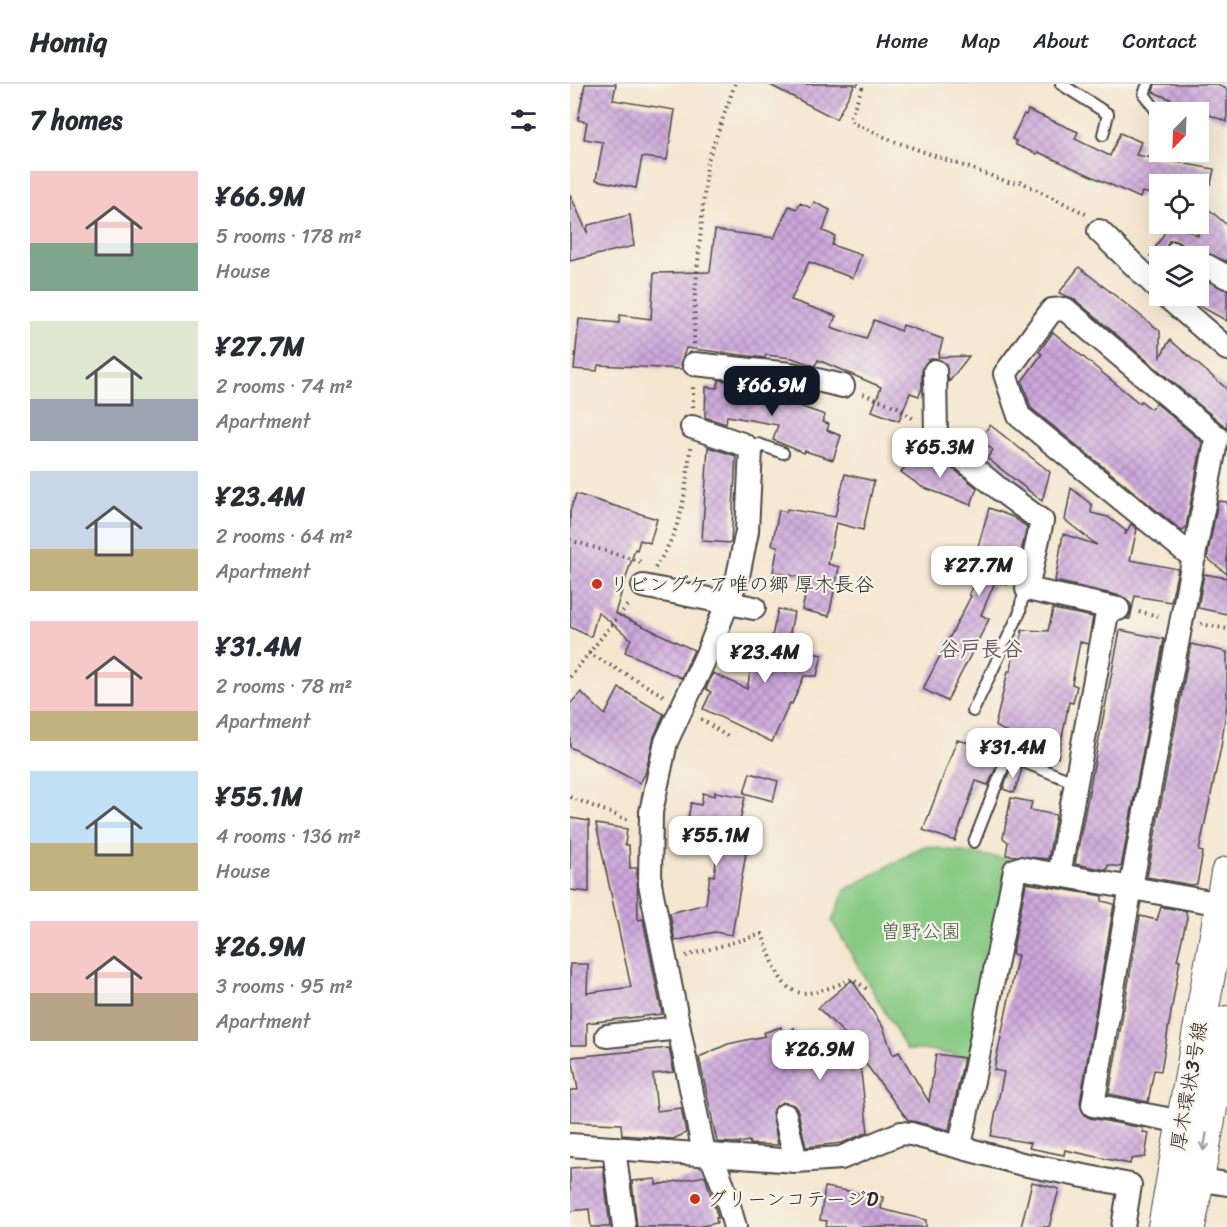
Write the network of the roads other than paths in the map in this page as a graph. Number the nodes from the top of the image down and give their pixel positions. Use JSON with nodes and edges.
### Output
{"nodes":[{"id":1,"x":1061,"y":84,"type":"edge"},
{"id":2,"x":1148,"y":84,"type":"edge"},
{"id":3,"x":1150,"y":102,"type":"edge"},
{"id":4,"x":1102,"y":135,"type":"dead end"},
{"id":5,"x":1099,"y":231,"type":"road end"},
{"id":6,"x":1209,"y":267,"type":"edge"},
{"id":7,"x":1227,"y":277,"type":"edge"},
{"id":8,"x":1149,"y":279,"type":"edge"},
{"id":9,"x":1178,"y":306,"type":"edge"},
{"id":10,"x":1227,"y":349,"type":"edge"},
{"id":11,"x":694,"y":364,"type":"road end"},
{"id":12,"x":935,"y":371,"type":"dead end"},
{"id":13,"x":843,"y":386,"type":"dead end"},
{"id":14,"x":692,"y":427,"type":"road end"},
{"id":15,"x":747,"y":448,"type":"junction"},
{"id":16,"x":783,"y":453,"type":"dead end"},
{"id":17,"x":1194,"y":558,"type":"junction"},
{"id":18,"x":643,"y":586,"type":"road end"},
{"id":19,"x":1027,"y":589,"type":"junction"},
{"id":20,"x":729,"y":603,"type":"junction"},
{"id":21,"x":754,"y":608,"type":"dead end"},
{"id":22,"x":974,"y":711,"type":"dead end"},
{"id":23,"x":1076,"y":783,"type":"junction"},
{"id":24,"x":974,"y":842,"type":"dead end"},
{"id":25,"x":1227,"y":873,"type":"edge"},
{"id":26,"x":1059,"y":875,"type":"junction"},
{"id":27,"x":1129,"y":888,"type":"junction"},
{"id":28,"x":1224,"y":904,"type":"edge"},
{"id":29,"x":1227,"y":1022,"type":"edge"},
{"id":30,"x":679,"y":1028,"type":"junction"},
{"id":31,"x":607,"y":1036,"type":"dead end"},
{"id":32,"x":784,"y":1115,"type":"dead end"},
{"id":33,"x":1183,"y":1122,"type":"junction"},
{"id":34,"x":570,"y":1145,"type":"edge"},
{"id":35,"x":960,"y":1146,"type":"junction"},
{"id":36,"x":614,"y":1148,"type":"junction"},
{"id":37,"x":709,"y":1153,"type":"junction"},
{"id":38,"x":796,"y":1161,"type":"junction"},
{"id":39,"x":1200,"y":1180,"type":"edge"},
{"id":40,"x":624,"y":1227,"type":"edge"},
{"id":41,"x":735,"y":1227,"type":"edge"},
{"id":42,"x":1123,"y":1227,"type":"edge"},
{"id":43,"x":1164,"y":1227,"type":"edge"},
{"id":44,"x":1189,"y":1227,"type":"edge"}],
"edges":[{"from":1,"to":4,"type":"lane"},
{"from":2,"to":3,"type":"lane"},
{"from":5,"to":8,"type":"street"},
{"from":6,"to":7,"type":"street"},
{"from":9,"to":10,"type":"street"},
{"from":11,"to":13,"type":"street"},
{"from":12,"to":19,"type":"street"},
{"from":14,"to":15,"type":"street"},
{"from":15,"to":16,"type":"lane"},
{"from":15,"to":20,"type":"street"},
{"from":17,"to":17,"type":"street"},
{"from":17,"to":27,"type":"street"},
{"from":18,"to":20,"type":"street"},
{"from":19,"to":22,"type":"lane"},
{"from":19,"to":23,"type":"street"},
{"from":20,"to":21,"type":"street"},
{"from":20,"to":30,"type":"street"},
{"from":23,"to":24,"type":"lane"},
{"from":23,"to":26,"type":"street"},
{"from":25,"to":28,"type":"street","name":"厚木環状3号線"},
{"from":26,"to":27,"type":"street"},
{"from":26,"to":35,"type":"street"},
{"from":27,"to":28,"type":"street"},
{"from":27,"to":33,"type":"street"},
{"from":28,"to":33,"type":"street","name":"厚木環状3号線"},
{"from":29,"to":39,"type":"street","name":"厚木環状3号線","one_way":true},
{"from":30,"to":31,"type":"street"},
{"from":30,"to":37,"type":"street"},
{"from":32,"to":38,"type":"street"},
{"from":33,"to":39,"type":"street","name":"厚木環状3号線"},
{"from":34,"to":36,"type":"street"},
{"from":35,"to":38,"type":"street"},
{"from":35,"to":42,"type":"street"},
{"from":36,"to":37,"type":"street"},
{"from":36,"to":40,"type":"street"},
{"from":37,"to":38,"type":"street"},
{"from":37,"to":41,"type":"street"},
{"from":39,"to":43,"type":"street","name":"厚木環状3号線"},
{"from":39,"to":44,"type":"street","name":"厚木環状3号線"}]}
